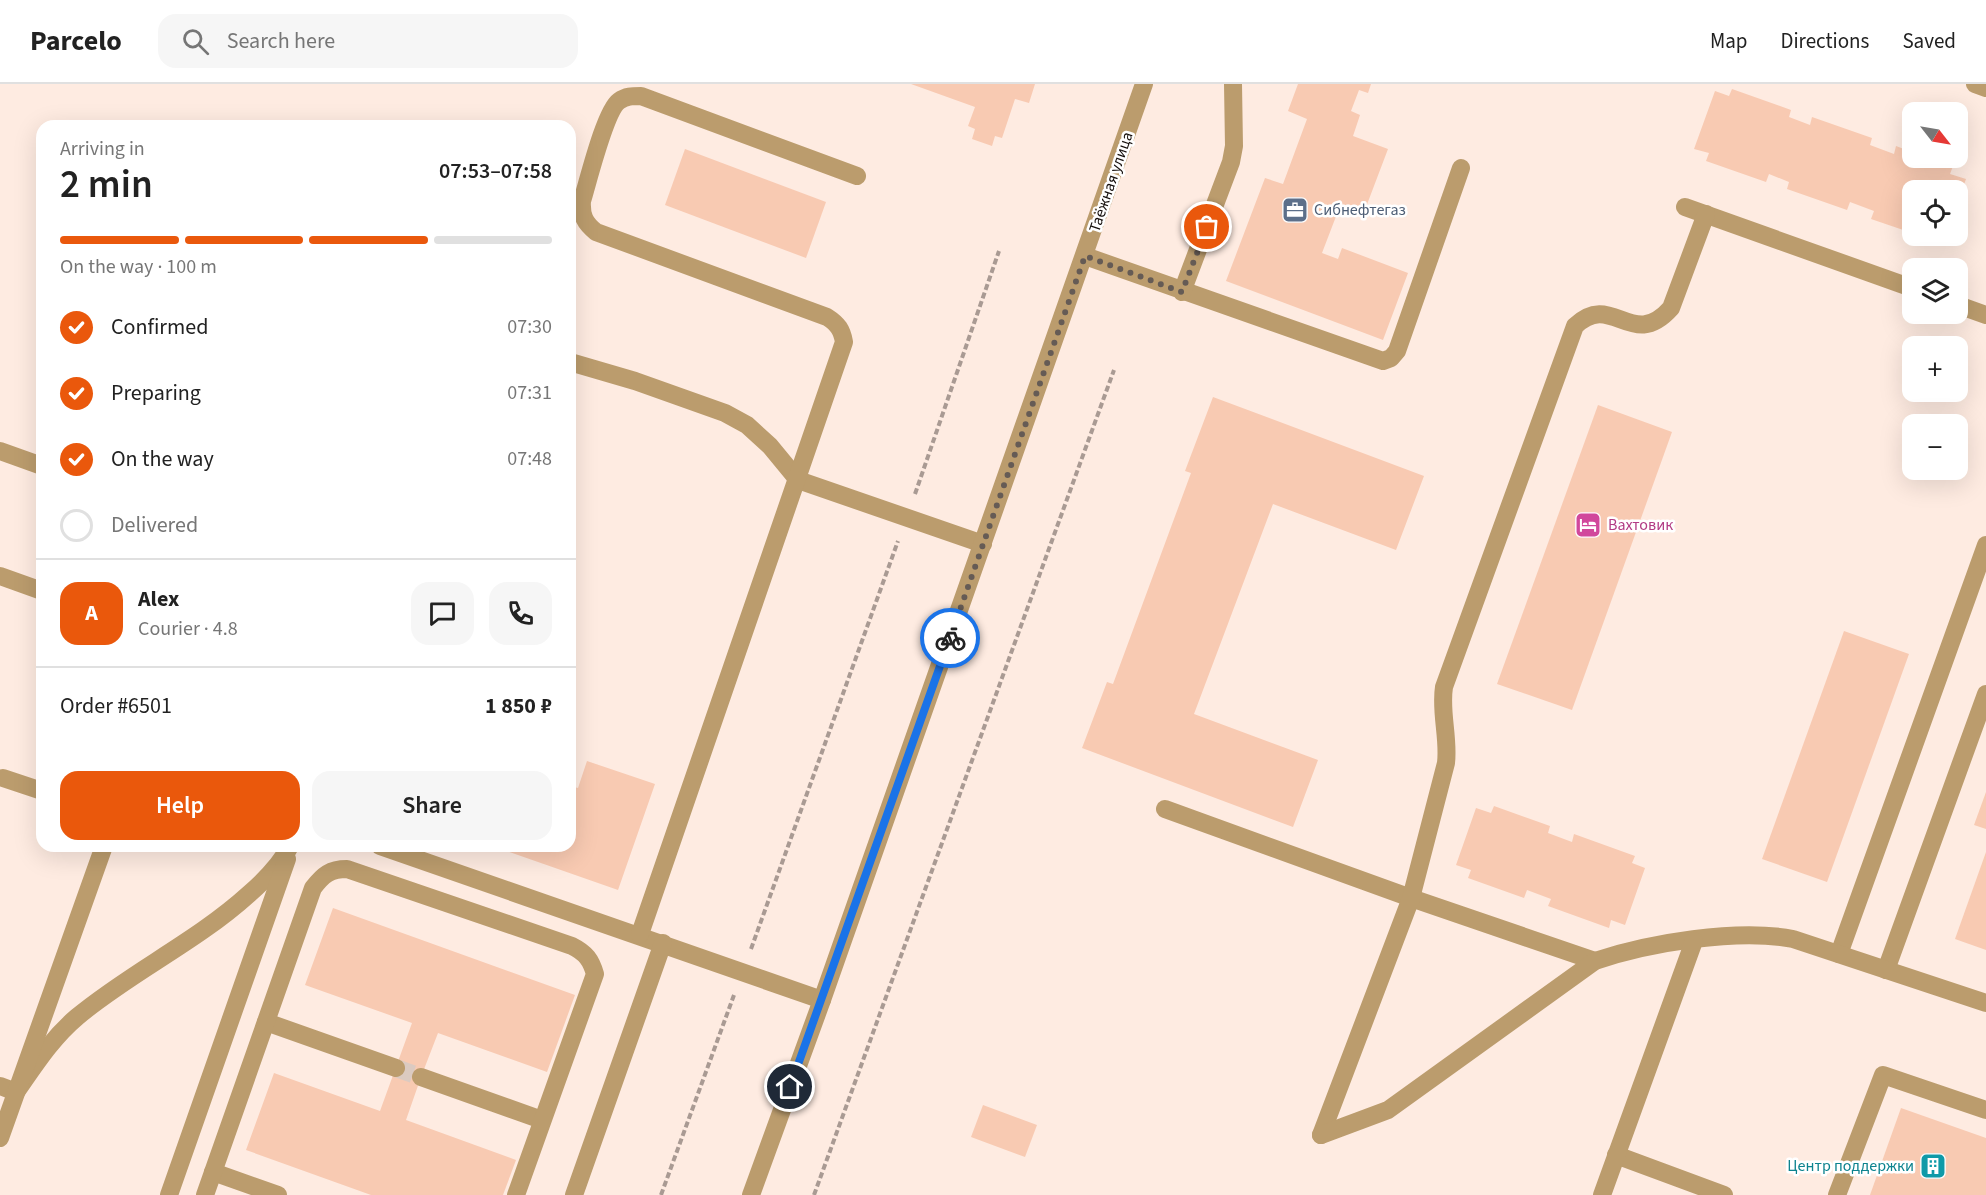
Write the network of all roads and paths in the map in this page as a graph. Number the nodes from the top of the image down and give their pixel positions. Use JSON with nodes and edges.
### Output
{"nodes":[{"id":1,"x":1144,"y":84,"type":"edge"},
{"id":2,"x":1233,"y":84,"type":"edge"},
{"id":3,"x":1976,"y":84,"type":"edge"},
{"id":4,"x":1986,"y":88,"type":"edge"},
{"id":5,"x":1461,"y":168,"type":"dead end"},
{"id":6,"x":857,"y":176,"type":"dead end"},
{"id":7,"x":1685,"y":207,"type":"dead end"},
{"id":8,"x":1706,"y":214,"type":"junction"},
{"id":9,"x":999,"y":251,"type":"dead end"},
{"id":10,"x":1085,"y":256,"type":"junction"},
{"id":11,"x":1902,"y":284,"type":"edge"},
{"id":12,"x":1182,"y":292,"type":"junction"},
{"id":13,"x":1968,"y":309,"type":"edge"},
{"id":14,"x":1986,"y":315,"type":"edge"},
{"id":15,"x":576,"y":364,"type":"edge"},
{"id":16,"x":1114,"y":370,"type":"dead end"},
{"id":17,"x":0,"y":451,"type":"edge"},
{"id":18,"x":36,"y":464,"type":"edge"},
{"id":19,"x":798,"y":480,"type":"junction"},
{"id":20,"x":906,"y":518,"type":"junction"},
{"id":21,"x":983,"y":544,"type":"junction"},
{"id":22,"x":1986,"y":545,"type":"edge"},
{"id":23,"x":0,"y":576,"type":"edge"},
{"id":24,"x":36,"y":589,"type":"edge"},
{"id":25,"x":1986,"y":694,"type":"edge"},
{"id":26,"x":3,"y":778,"type":"dead end"},
{"id":27,"x":36,"y":789,"type":"edge"},
{"id":28,"x":1165,"y":809,"type":"dead end"},
{"id":29,"x":102,"y":852,"type":"edge"},
{"id":30,"x":287,"y":852,"type":"edge"},
{"id":31,"x":289,"y":852,"type":"edge"},
{"id":32,"x":398,"y":852,"type":"edge"},
{"id":33,"x":1411,"y":898,"type":"junction"},
{"id":34,"x":640,"y":934,"type":"junction"},
{"id":35,"x":1694,"y":941,"type":"junction"},
{"id":36,"x":663,"y":943,"type":"junction"},
{"id":37,"x":1839,"y":954,"type":"junction"},
{"id":38,"x":1595,"y":961,"type":"junction"},
{"id":39,"x":1886,"y":970,"type":"junction"},
{"id":40,"x":743,"y":972,"type":"junction"},
{"id":41,"x":822,"y":1000,"type":"junction"},
{"id":42,"x":1986,"y":1003,"type":"edge"},
{"id":43,"x":266,"y":1022,"type":"junction"},
{"id":44,"x":396,"y":1068,"type":"tunnel mouth"},
{"id":45,"x":421,"y":1077,"type":"tunnel mouth"},
{"id":46,"x":8,"y":1089,"type":"edge"},
{"id":47,"x":1986,"y":1110,"type":"edge"},
{"id":48,"x":542,"y":1120,"type":"junction"},
{"id":49,"x":0,"y":1138,"type":"edge"},
{"id":50,"x":1616,"y":1155,"type":"junction"},
{"id":51,"x":213,"y":1172,"type":"junction"},
{"id":52,"x":169,"y":1195,"type":"edge"},
{"id":53,"x":205,"y":1195,"type":"edge"},
{"id":54,"x":278,"y":1195,"type":"edge"},
{"id":55,"x":516,"y":1195,"type":"edge"},
{"id":56,"x":573,"y":1195,"type":"edge"},
{"id":57,"x":661,"y":1195,"type":"edge"},
{"id":58,"x":751,"y":1195,"type":"edge"},
{"id":59,"x":814,"y":1195,"type":"edge"},
{"id":60,"x":1602,"y":1195,"type":"edge"},
{"id":61,"x":1724,"y":1195,"type":"edge"},
{"id":62,"x":1837,"y":1195,"type":"edge"}],
"edges":[{"from":1,"to":10,"type":"street","name":"Таёжная улица"},
{"from":2,"to":12,"type":"street"},
{"from":3,"to":4,"type":"street"},
{"from":5,"to":12,"type":"street"},
{"from":6,"to":19,"type":"street"},
{"from":7,"to":8,"type":"street"},
{"from":8,"to":11,"type":"street"},
{"from":8,"to":33,"type":"street"},
{"from":9,"to":20,"type":"path"},
{"from":10,"to":12,"type":"street"},
{"from":10,"to":21,"type":"street","name":"Таёжная улица"},
{"from":13,"to":14,"type":"street"},
{"from":15,"to":19,"type":"street"},
{"from":16,"to":59,"type":"path"},
{"from":17,"to":18,"type":"street"},
{"from":19,"to":20,"type":"street"},
{"from":19,"to":34,"type":"street"},
{"from":20,"to":21,"type":"street"},
{"from":20,"to":40,"type":"path"},
{"from":21,"to":41,"type":"street","name":"Таёжная улица"},
{"from":22,"to":37,"type":"street"},
{"from":23,"to":24,"type":"street"},
{"from":25,"to":39,"type":"street"},
{"from":26,"to":27,"type":"street"},
{"from":28,"to":33,"type":"street"},
{"from":29,"to":46,"type":"street"},
{"from":30,"to":46,"type":"street"},
{"from":31,"to":52,"type":"street"},
{"from":32,"to":34,"type":"street"},
{"from":33,"to":38,"type":"street"},
{"from":33,"to":38,"type":"street"},
{"from":34,"to":36,"type":"street"},
{"from":35,"to":37,"type":"street"},
{"from":35,"to":38,"type":"street"},
{"from":35,"to":50,"type":"street"},
{"from":36,"to":40,"type":"street"},
{"from":36,"to":56,"type":"street"},
{"from":37,"to":39,"type":"street"},
{"from":39,"to":42,"type":"street"},
{"from":40,"to":41,"type":"street"},
{"from":40,"to":57,"type":"path"},
{"from":41,"to":58,"type":"street","name":"Таёжная улица"},
{"from":43,"to":44,"type":"street"},
{"from":43,"to":48,"type":"street"},
{"from":43,"to":51,"type":"street"},
{"from":45,"to":48,"type":"street"},
{"from":46,"to":49,"type":"street"},
{"from":47,"to":62,"type":"street"},
{"from":48,"to":55,"type":"street"},
{"from":50,"to":60,"type":"street"},
{"from":50,"to":61,"type":"street"},
{"from":51,"to":53,"type":"street"},
{"from":51,"to":54,"type":"street"}]}
